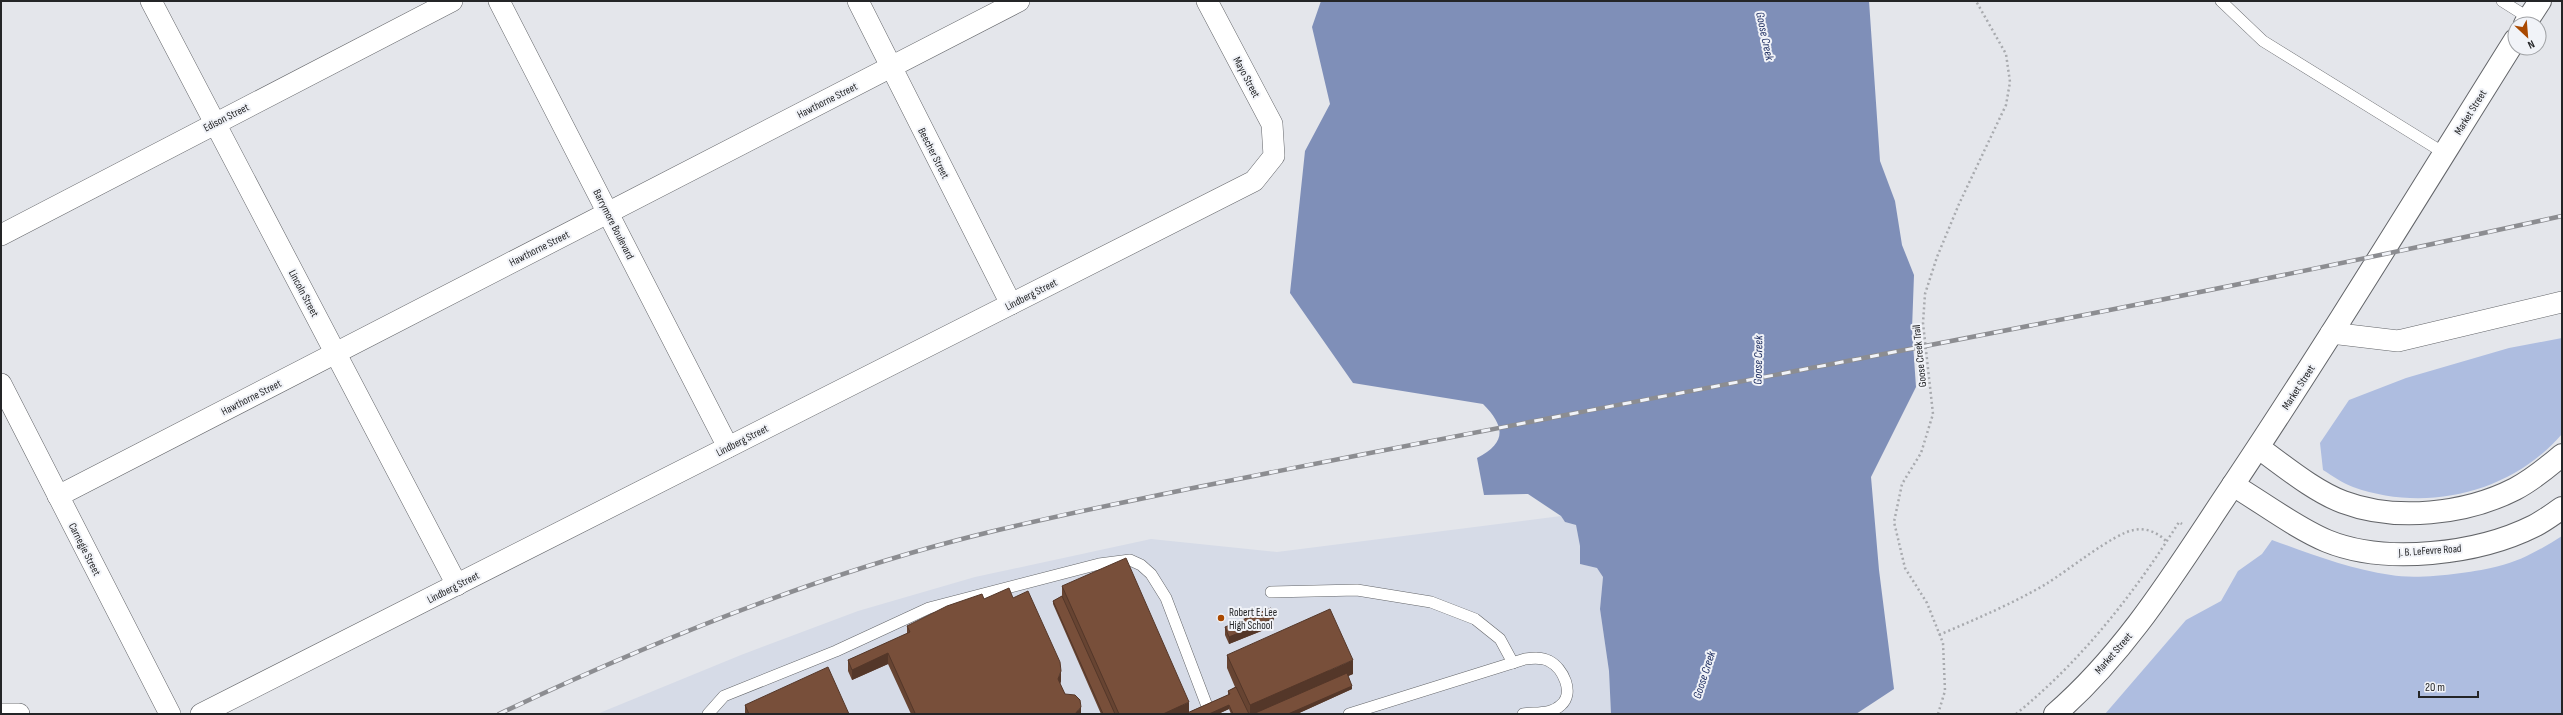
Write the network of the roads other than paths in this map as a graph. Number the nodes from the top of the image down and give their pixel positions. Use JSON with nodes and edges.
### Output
{"nodes":[{"id":1,"x":151,"y":1,"type":"edge"},
{"id":2,"x":452,"y":1,"type":"edge"},
{"id":3,"x":500,"y":1,"type":"edge"},
{"id":4,"x":858,"y":1,"type":"edge"},
{"id":5,"x":1019,"y":1,"type":"edge"},
{"id":6,"x":1207,"y":1,"type":"edge"},
{"id":7,"x":2221,"y":1,"type":"edge"},
{"id":8,"x":2502,"y":1,"type":"edge"},
{"id":9,"x":2532,"y":14,"type":"edge"},
{"id":10,"x":2507,"y":53,"type":"edge"},
{"id":11,"x":891,"y":67,"type":"junction"},
{"id":12,"x":215,"y":123,"type":"junction"},
{"id":13,"x":2444,"y":153,"type":"junction"},
{"id":14,"x":1274,"y":156,"type":"joint"},
{"id":15,"x":608,"y":213,"type":"junction"},
{"id":16,"x":1,"y":235,"type":"edge"},
{"id":17,"x":2562,"y":302,"type":"edge"},
{"id":18,"x":1011,"y":304,"type":"junction"},
{"id":19,"x":2331,"y":333,"type":"junction"},
{"id":20,"x":336,"y":353,"type":"junction"},
{"id":21,"x":1,"y":384,"type":"edge"},
{"id":22,"x":728,"y":447,"type":"junction"},
{"id":23,"x":2258,"y":448,"type":"junction"},
{"id":24,"x":2562,"y":455,"type":"edge"},
{"id":25,"x":2234,"y":485,"type":"junction"},
{"id":26,"x":58,"y":496,"type":"junction"},
{"id":27,"x":2562,"y":508,"type":"edge"},
{"id":28,"x":457,"y":585,"type":"junction"},
{"id":29,"x":1271,"y":592,"type":"dead end"},
{"id":30,"x":1514,"y":663,"type":"junction"},
{"id":31,"x":1562,"y":710,"type":"edge"},
{"id":32,"x":1,"y":714,"type":"edge"},
{"id":33,"x":19,"y":714,"type":"edge"},
{"id":34,"x":170,"y":714,"type":"edge"},
{"id":35,"x":201,"y":714,"type":"edge"},
{"id":36,"x":708,"y":714,"type":"edge"},
{"id":37,"x":1210,"y":714,"type":"edge"},
{"id":38,"x":1349,"y":714,"type":"edge"},
{"id":39,"x":1522,"y":714,"type":"edge"},
{"id":40,"x":2055,"y":714,"type":"edge"}],
"edges":[{"from":1,"to":12,"type":"street","name":"Lincoln Street"},
{"from":2,"to":12,"type":"street","name":"Edison Street"},
{"from":3,"to":15,"type":"street","name":"Barrymore Boulevard"},
{"from":4,"to":11,"type":"street","name":"Beecher Street"},
{"from":5,"to":11,"type":"street","name":"Hawthorne Street"},
{"from":6,"to":14,"type":"street","name":"Mayo Street"},
{"from":7,"to":13,"type":"lane"},
{"from":8,"to":9,"type":"lane"},
{"from":10,"to":13,"type":"main road","name":"Market Street"},
{"from":11,"to":15,"type":"street","name":"Hawthorne Street"},
{"from":11,"to":18,"type":"street","name":"Beecher Street"},
{"from":12,"to":16,"type":"street","name":"Edison Street"},
{"from":12,"to":20,"type":"street","name":"Lincoln Street"},
{"from":13,"to":19,"type":"main road","name":"Market Street"},
{"from":14,"to":18,"type":"street","name":"Lindberg Street"},
{"from":15,"to":20,"type":"street","name":"Hawthorne Street"},
{"from":15,"to":22,"type":"street","name":"Barrymore Boulevard"},
{"from":17,"to":19,"type":"street"},
{"from":18,"to":22,"type":"street","name":"Lindberg Street"},
{"from":19,"to":23,"type":"main road","name":"Market Street"},
{"from":20,"to":26,"type":"street","name":"Hawthorne Street"},
{"from":20,"to":28,"type":"street","name":"Lincoln Street"},
{"from":21,"to":26,"type":"street","name":"Carnegie Street"},
{"from":22,"to":28,"type":"street","name":"Lindberg Street"},
{"from":23,"to":24,"type":"main road"},
{"from":23,"to":25,"type":"main road","name":"Market Street"},
{"from":25,"to":27,"type":"main road","name":"J. B. LeFevre Road"},
{"from":25,"to":40,"type":"main road","name":"Market Street"},
{"from":26,"to":34,"type":"street","name":"Carnegie Street"},
{"from":28,"to":35,"type":"street","name":"Lindberg Street"},
{"from":29,"to":30,"type":"lane"},
{"from":30,"to":31,"type":"lane"},
{"from":30,"to":38,"type":"lane"},
{"from":31,"to":39,"type":"lane"},
{"from":32,"to":33,"type":"street"},
{"from":36,"to":37,"type":"lane"}]}
